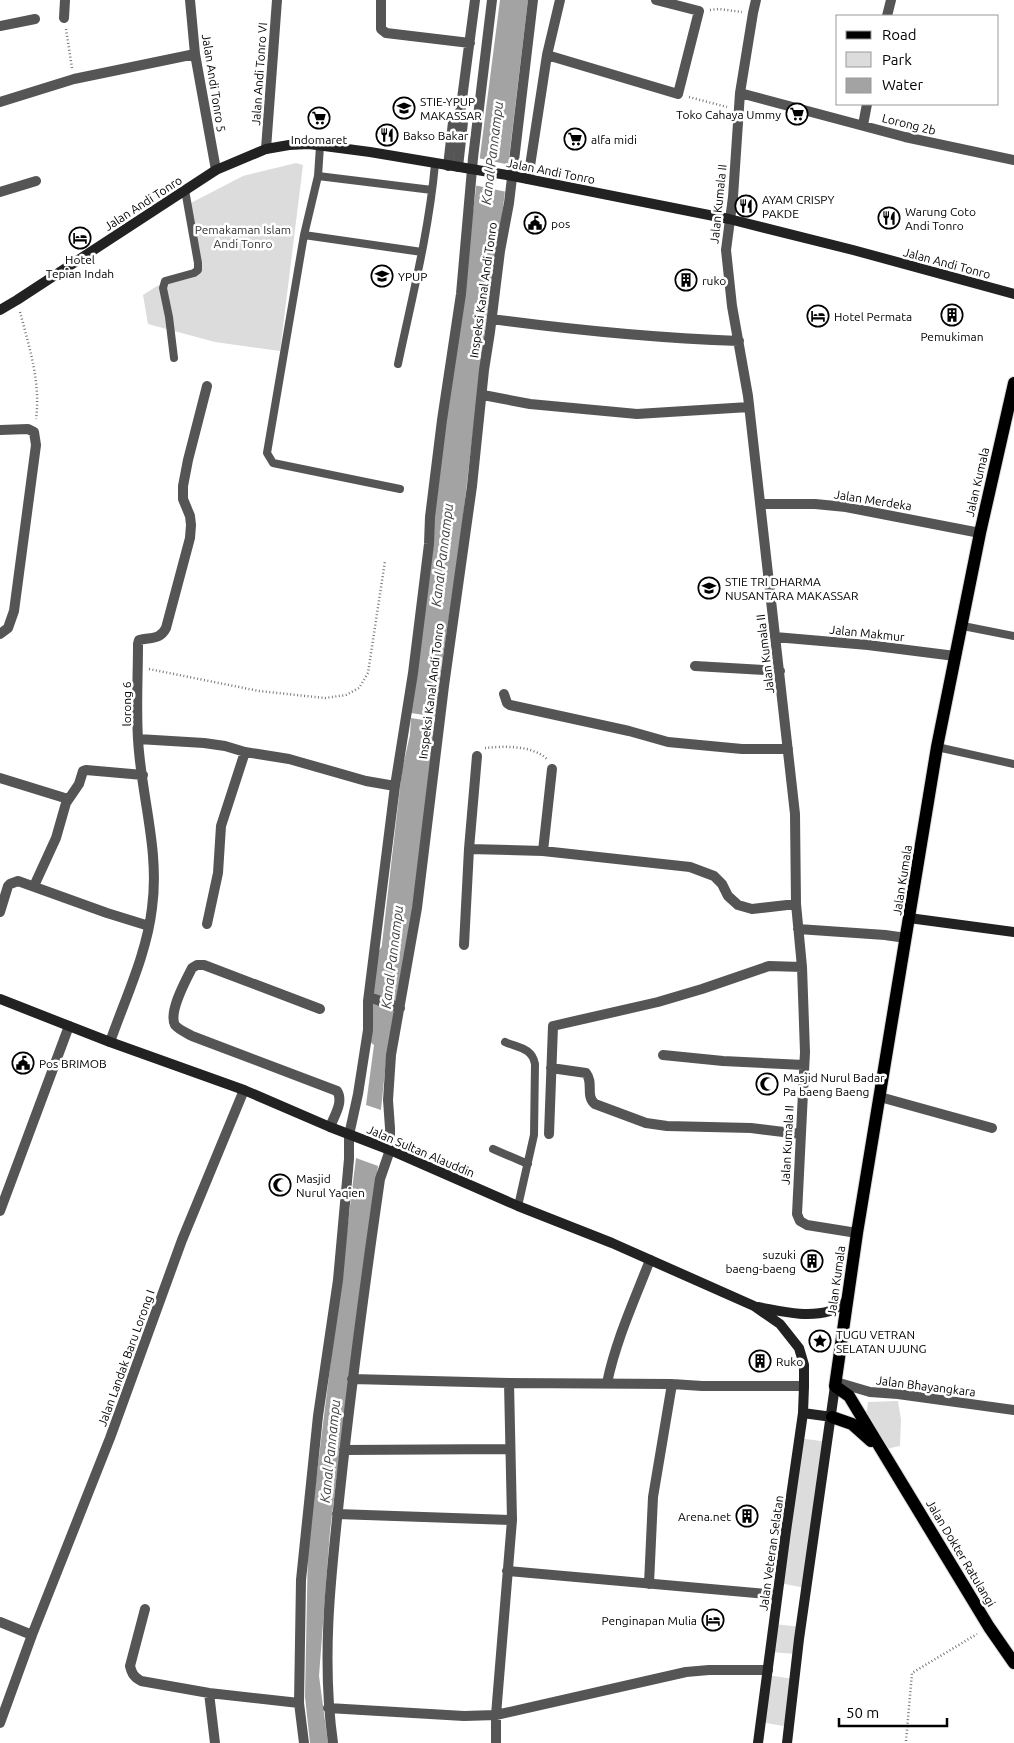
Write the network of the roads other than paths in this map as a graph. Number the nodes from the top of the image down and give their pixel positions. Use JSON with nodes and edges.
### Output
{"nodes":[{"id":1,"x":65,"y":0,"type":"edge"},
{"id":2,"x":190,"y":0,"type":"edge"},
{"id":3,"x":277,"y":0,"type":"edge"},
{"id":4,"x":381,"y":0,"type":"edge"},
{"id":5,"x":475,"y":0,"type":"edge"},
{"id":6,"x":492,"y":0,"type":"edge"},
{"id":7,"x":533,"y":0,"type":"edge"},
{"id":8,"x":560,"y":0,"type":"edge"},
{"id":9,"x":656,"y":0,"type":"edge"},
{"id":10,"x":756,"y":0,"type":"edge"},
{"id":11,"x":891,"y":0,"type":"edge"},
{"id":12,"x":887,"y":15,"type":"edge"},
{"id":13,"x":64,"y":18,"type":"road end"},
{"id":14,"x":34,"y":19,"type":"dead end"},
{"id":15,"x":0,"y":26,"type":"edge"},
{"id":16,"x":470,"y":43,"type":"junction"},
{"id":17,"x":195,"y":54,"type":"junction"},
{"id":18,"x":547,"y":55,"type":"junction"},
{"id":19,"x":740,"y":94,"type":"junction"},
{"id":20,"x":0,"y":102,"type":"edge"},
{"id":21,"x":867,"y":105,"type":"edge"},
{"id":22,"x":863,"y":124,"type":"junction"},
{"id":23,"x":320,"y":146,"type":"junction"},
{"id":24,"x":266,"y":149,"type":"junction"},
{"id":25,"x":1014,"y":160,"type":"edge"},
{"id":26,"x":435,"y":164,"type":"junction"},
{"id":27,"x":453,"y":166,"type":"junction"},
{"id":28,"x":475,"y":169,"type":"junction"},
{"id":29,"x":216,"y":170,"type":"junction"},
{"id":30,"x":318,"y":176,"type":"junction"},
{"id":31,"x":510,"y":176,"type":"junction"},
{"id":32,"x":528,"y":179,"type":"junction"},
{"id":33,"x":36,"y":181,"type":"dead end"},
{"id":34,"x":185,"y":190,"type":"junction"},
{"id":35,"x":432,"y":190,"type":"junction"},
{"id":36,"x":0,"y":192,"type":"edge"},
{"id":37,"x":729,"y":219,"type":"junction"},
{"id":38,"x":304,"y":235,"type":"junction"},
{"id":39,"x":422,"y":252,"type":"junction"},
{"id":40,"x":1014,"y":294,"type":"edge"},
{"id":41,"x":0,"y":310,"type":"edge"},
{"id":42,"x":492,"y":319,"type":"junction"},
{"id":43,"x":739,"y":341,"type":"junction"},
{"id":44,"x":174,"y":358,"type":"dead end"},
{"id":45,"x":398,"y":364,"type":"dead end"},
{"id":46,"x":1014,"y":383,"type":"edge"},
{"id":47,"x":207,"y":386,"type":"dead end"},
{"id":48,"x":483,"y":395,"type":"junction"},
{"id":49,"x":749,"y":407,"type":"junction"},
{"id":50,"x":0,"y":430,"type":"edge"},
{"id":51,"x":400,"y":489,"type":"dead end"},
{"id":52,"x":760,"y":504,"type":"junction"},
{"id":53,"x":980,"y":533,"type":"junction"},
{"id":54,"x":962,"y":626,"type":"junction"},
{"id":55,"x":0,"y":634,"type":"edge"},
{"id":56,"x":1014,"y":636,"type":"edge"},
{"id":57,"x":775,"y":637,"type":"junction"},
{"id":58,"x":955,"y":656,"type":"junction"},
{"id":59,"x":695,"y":666,"type":"dead end"},
{"id":60,"x":780,"y":671,"type":"junction"},
{"id":61,"x":504,"y":694,"type":"dead end"},
{"id":62,"x":138,"y":739,"type":"junction"},
{"id":63,"x":937,"y":747,"type":"junction"},
{"id":64,"x":788,"y":749,"type":"junction"},
{"id":65,"x":245,"y":752,"type":"junction"},
{"id":66,"x":477,"y":756,"type":"road end"},
{"id":67,"x":1014,"y":764,"type":"edge"},
{"id":68,"x":552,"y":769,"type":"road end"},
{"id":69,"x":143,"y":775,"type":"junction"},
{"id":70,"x":0,"y":778,"type":"edge"},
{"id":71,"x":395,"y":786,"type":"junction"},
{"id":72,"x":68,"y":799,"type":"junction"},
{"id":73,"x":469,"y":848,"type":"junction"},
{"id":74,"x":543,"y":851,"type":"junction"},
{"id":75,"x":34,"y":886,"type":"junction"},
{"id":76,"x":2,"y":895,"type":"edge"},
{"id":77,"x":796,"y":904,"type":"junction"},
{"id":78,"x":0,"y":912,"type":"edge"},
{"id":79,"x":909,"y":918,"type":"junction"},
{"id":80,"x":207,"y":924,"type":"dead end"},
{"id":81,"x":149,"y":926,"type":"junction"},
{"id":82,"x":798,"y":930,"type":"junction"},
{"id":83,"x":1014,"y":932,"type":"edge"},
{"id":84,"x":906,"y":938,"type":"junction"},
{"id":85,"x":464,"y":945,"type":"dead end"},
{"id":86,"x":802,"y":966,"type":"junction"},
{"id":87,"x":0,"y":999,"type":"edge"},
{"id":88,"x":373,"y":999,"type":"junction"},
{"id":89,"x":398,"y":1007,"type":"junction"},
{"id":90,"x":320,"y":1009,"type":"dead end"},
{"id":91,"x":69,"y":1026,"type":"junction"},
{"id":92,"x":110,"y":1042,"type":"junction"},
{"id":93,"x":505,"y":1042,"type":"dead end"},
{"id":94,"x":663,"y":1055,"type":"dead end"},
{"id":95,"x":804,"y":1065,"type":"junction"},
{"id":96,"x":551,"y":1068,"type":"junction"},
{"id":97,"x":244,"y":1090,"type":"junction"},
{"id":98,"x":880,"y":1097,"type":"junction"},
{"id":99,"x":330,"y":1127,"type":"junction"},
{"id":100,"x":992,"y":1128,"type":"dead end"},
{"id":101,"x":549,"y":1134,"type":"dead end"},
{"id":102,"x":800,"y":1134,"type":"junction"},
{"id":103,"x":349,"y":1135,"type":"junction"},
{"id":104,"x":494,"y":1149,"type":"dead end"},
{"id":105,"x":390,"y":1150,"type":"junction"},
{"id":106,"x":528,"y":1164,"type":"junction"},
{"id":107,"x":518,"y":1206,"type":"junction"},
{"id":108,"x":0,"y":1211,"type":"edge"},
{"id":109,"x":857,"y":1233,"type":"junction"},
{"id":110,"x":650,"y":1260,"type":"junction"},
{"id":111,"x":847,"y":1301,"type":"junction"},
{"id":112,"x":754,"y":1306,"type":"junction"},
{"id":113,"x":804,"y":1365,"type":"joint"},
{"id":114,"x":352,"y":1379,"type":"junction"},
{"id":115,"x":509,"y":1383,"type":"junction"},
{"id":116,"x":607,"y":1383,"type":"junction"},
{"id":117,"x":672,"y":1384,"type":"junction"},
{"id":118,"x":836,"y":1384,"type":"junction"},
{"id":119,"x":804,"y":1386,"type":"junction"},
{"id":120,"x":1014,"y":1410,"type":"edge"},
{"id":121,"x":803,"y":1413,"type":"junction"},
{"id":122,"x":832,"y":1416,"type":"junction"},
{"id":123,"x":510,"y":1449,"type":"junction"},
{"id":124,"x":344,"y":1450,"type":"junction"},
{"id":125,"x":886,"y":1456,"type":"junction"},
{"id":126,"x":338,"y":1514,"type":"junction"},
{"id":127,"x":512,"y":1520,"type":"junction"},
{"id":128,"x":508,"y":1571,"type":"junction"},
{"id":129,"x":649,"y":1584,"type":"junction"},
{"id":130,"x":778,"y":1595,"type":"junction"},
{"id":131,"x":145,"y":1609,"type":"dead end"},
{"id":132,"x":0,"y":1622,"type":"edge"},
{"id":133,"x":32,"y":1635,"type":"junction"},
{"id":134,"x":1014,"y":1663,"type":"edge"},
{"id":135,"x":768,"y":1670,"type":"junction"},
{"id":136,"x":209,"y":1693,"type":"junction"},
{"id":137,"x":298,"y":1703,"type":"junction"},
{"id":138,"x":328,"y":1708,"type":"junction"},
{"id":139,"x":496,"y":1715,"type":"junction"},
{"id":140,"x":0,"y":1723,"type":"edge"},
{"id":141,"x":215,"y":1743,"type":"edge"},
{"id":142,"x":304,"y":1743,"type":"edge"},
{"id":143,"x":333,"y":1743,"type":"edge"},
{"id":144,"x":496,"y":1743,"type":"edge"},
{"id":145,"x":758,"y":1743,"type":"edge"},
{"id":146,"x":787,"y":1743,"type":"edge"}],
"edges":[{"from":1,"to":13,"type":"street"},
{"from":2,"to":17,"type":"street","name":"Jalan Andi Tonro 5"},
{"from":3,"to":24,"type":"street","name":"Jalan Andi Tonro VI"},
{"from":4,"to":16,"type":"street"},
{"from":5,"to":16,"type":"street"},
{"from":6,"to":28,"type":"street","name":"Inspeksi Kanal Andi Tonro"},
{"from":7,"to":31,"type":"street","name":"Inspeksi Kanal Andi Tonro"},
{"from":8,"to":18,"type":"street"},
{"from":9,"to":18,"type":"street"},
{"from":10,"to":19,"type":"street","name":"Jalan Kumala II"},
{"from":11,"to":12,"type":"street"},
{"from":14,"to":15,"type":"street"},
{"from":16,"to":27,"type":"street"},
{"from":17,"to":20,"type":"street"},
{"from":17,"to":29,"type":"street","name":"Jalan Andi Tonro 5"},
{"from":18,"to":32,"type":"street"},
{"from":19,"to":22,"type":"street","name":"Lorong 2b"},
{"from":19,"to":37,"type":"street","name":"Jalan Kumala II"},
{"from":21,"to":22,"type":"street"},
{"from":22,"to":25,"type":"street","name":"Lorong 2b"},
{"from":23,"to":24,"type":"main road","name":"Jalan Andi Tonro"},
{"from":23,"to":26,"type":"main road","name":"Jalan Andi Tonro"},
{"from":23,"to":30,"type":"lane"},
{"from":24,"to":29,"type":"main road","name":"Jalan Andi Tonro"},
{"from":26,"to":27,"type":"main road","name":"Jalan Andi Tonro"},
{"from":26,"to":35,"type":"lane"},
{"from":27,"to":28,"type":"main road","name":"Jalan Andi Tonro"},
{"from":28,"to":31,"type":"main road","name":"Jalan Andi Tonro"},
{"from":28,"to":71,"type":"street","name":"Inspeksi Kanal Andi Tonro"},
{"from":29,"to":34,"type":"main road","name":"Jalan Andi Tonro"},
{"from":30,"to":35,"type":"lane"},
{"from":30,"to":38,"type":"lane"},
{"from":31,"to":32,"type":"main road","name":"Jalan Andi Tonro"},
{"from":31,"to":42,"type":"street","name":"Inspeksi Kanal Andi Tonro"},
{"from":32,"to":37,"type":"main road","name":"Jalan Andi Tonro"},
{"from":33,"to":36,"type":"street"},
{"from":34,"to":41,"type":"main road","name":"Jalan Andi Tonro"},
{"from":34,"to":44,"type":"lane"},
{"from":35,"to":39,"type":"lane"},
{"from":37,"to":40,"type":"main road","name":"Jalan Andi Tonro"},
{"from":37,"to":43,"type":"street","name":"Jalan Kumala II"},
{"from":38,"to":39,"type":"lane"},
{"from":38,"to":51,"type":"lane"},
{"from":39,"to":45,"type":"lane"},
{"from":42,"to":43,"type":"street"},
{"from":42,"to":48,"type":"street","name":"Inspeksi Kanal Andi Tonro"},
{"from":43,"to":49,"type":"street","name":"Jalan Kumala II"},
{"from":46,"to":53,"type":"main road","name":"Jalan Kumala"},
{"from":47,"to":62,"type":"street","name":"lorong 6"},
{"from":48,"to":49,"type":"street"},
{"from":48,"to":89,"type":"street","name":"Inspeksi Kanal Andi Tonro"},
{"from":49,"to":52,"type":"street","name":"Jalan Kumala II"},
{"from":50,"to":55,"type":"street"},
{"from":52,"to":53,"type":"street","name":"Jalan Merdeka"},
{"from":52,"to":57,"type":"street","name":"Jalan Kumala II"},
{"from":53,"to":54,"type":"main road","name":"Jalan Kumala"},
{"from":54,"to":56,"type":"lane"},
{"from":54,"to":58,"type":"main road","name":"Jalan Kumala"},
{"from":57,"to":58,"type":"street","name":"Jalan Makmur"},
{"from":57,"to":60,"type":"street","name":"Jalan Kumala II"},
{"from":58,"to":63,"type":"main road","name":"Jalan Kumala"},
{"from":59,"to":60,"type":"street"},
{"from":60,"to":64,"type":"street","name":"Jalan Kumala II"},
{"from":61,"to":64,"type":"street"},
{"from":62,"to":65,"type":"street"},
{"from":62,"to":69,"type":"street","name":"lorong 6"},
{"from":63,"to":67,"type":"lane"},
{"from":63,"to":79,"type":"main road","name":"Jalan Kumala"},
{"from":64,"to":77,"type":"street","name":"Jalan Kumala II"},
{"from":65,"to":71,"type":"street"},
{"from":65,"to":80,"type":"street"},
{"from":66,"to":73,"type":"street"},
{"from":68,"to":74,"type":"street"},
{"from":69,"to":72,"type":"street"},
{"from":69,"to":81,"type":"street","name":"lorong 6"},
{"from":70,"to":72,"type":"street"},
{"from":71,"to":88,"type":"street","name":"Inspeksi Kanal Andi Tonro"},
{"from":72,"to":75,"type":"street"},
{"from":73,"to":74,"type":"street"},
{"from":73,"to":85,"type":"street"},
{"from":74,"to":77,"type":"street"},
{"from":75,"to":76,"type":"street"},
{"from":75,"to":81,"type":"street"},
{"from":76,"to":78,"type":"street"},
{"from":77,"to":82,"type":"street","name":"Jalan Kumala II"},
{"from":79,"to":83,"type":"main road"},
{"from":79,"to":84,"type":"main road","name":"Jalan Kumala"},
{"from":81,"to":92,"type":"street","name":"lorong 6"},
{"from":82,"to":84,"type":"street"},
{"from":82,"to":86,"type":"street","name":"Jalan Kumala II"},
{"from":84,"to":98,"type":"main road","name":"Jalan Kumala"},
{"from":86,"to":95,"type":"street","name":"Jalan Kumala II"},
{"from":86,"to":96,"type":"street"},
{"from":87,"to":91,"type":"main road","name":"Jalan Sultan Alauddin"},
{"from":88,"to":89,"type":"street"},
{"from":88,"to":103,"type":"street","name":"Inspeksi Kanal Andi Tonro"},
{"from":89,"to":105,"type":"street","name":"Inspeksi Kanal Andi Tonro"},
{"from":90,"to":99,"type":"street"},
{"from":91,"to":92,"type":"main road","name":"Jalan Sultan Alauddin"},
{"from":91,"to":108,"type":"street"},
{"from":92,"to":97,"type":"main road","name":"Jalan Sultan Alauddin"},
{"from":93,"to":106,"type":"lane"},
{"from":94,"to":95,"type":"street"},
{"from":95,"to":102,"type":"street","name":"Jalan Kumala II"},
{"from":96,"to":101,"type":"street"},
{"from":96,"to":102,"type":"street"},
{"from":97,"to":99,"type":"main road","name":"Jalan Sultan Alauddin"},
{"from":97,"to":133,"type":"street","name":"Jalan Landak Baru Lorong I"},
{"from":98,"to":100,"type":"street"},
{"from":98,"to":109,"type":"main road","name":"Jalan Kumala"},
{"from":99,"to":103,"type":"main road","name":"Jalan Sultan Alauddin"},
{"from":102,"to":109,"type":"street","name":"Jalan Kumala II"},
{"from":103,"to":105,"type":"main road","name":"Jalan Sultan Alauddin"},
{"from":103,"to":137,"type":"street","name":"Inspeksi Kanal Andi Tonro"},
{"from":104,"to":106,"type":"lane"},
{"from":105,"to":107,"type":"main road","name":"Jalan Sultan Alauddin"},
{"from":105,"to":114,"type":"street","name":"Inspeksi Kanal Andi Tonro"},
{"from":106,"to":107,"type":"lane"},
{"from":107,"to":110,"type":"main road","name":"Jalan Sultan Alauddin"},
{"from":109,"to":111,"type":"main road","name":"Jalan Kumala"},
{"from":110,"to":112,"type":"main road","name":"Jalan Sultan Alauddin"},
{"from":110,"to":116,"type":"street"},
{"from":111,"to":112,"type":"main road"},
{"from":111,"to":118,"type":"main road","name":"Jalan Kumala"},
{"from":112,"to":113,"type":"main road","name":"Jalan Sultan Alauddin"},
{"from":113,"to":119,"type":"main road","name":"Jalan Veteran Selatan"},
{"from":114,"to":115,"type":"street"},
{"from":114,"to":124,"type":"street","name":"Inspeksi Kanal Andi Tonro"},
{"from":115,"to":116,"type":"street"},
{"from":115,"to":123,"type":"street"},
{"from":116,"to":117,"type":"street"},
{"from":117,"to":119,"type":"street"},
{"from":117,"to":129,"type":"street"},
{"from":118,"to":120,"type":"street","name":"Jalan Bhayangkara"},
{"from":118,"to":122,"type":"main road"},
{"from":118,"to":125,"type":"main road","name":"Jalan Dokter Ratulangi"},
{"from":119,"to":121,"type":"main road","name":"Jalan Veteran Selatan"},
{"from":121,"to":122,"type":"main road"},
{"from":121,"to":130,"type":"main road","name":"Jalan Veteran Selatan"},
{"from":122,"to":125,"type":"main road","name":"Jalan Dokter Ratulangi"},
{"from":122,"to":146,"type":"main road"},
{"from":123,"to":124,"type":"street"},
{"from":123,"to":127,"type":"street"},
{"from":124,"to":126,"type":"street","name":"Inspeksi Kanal Andi Tonro"},
{"from":125,"to":134,"type":"main road","name":"Jalan Dokter Ratulangi"},
{"from":126,"to":127,"type":"street"},
{"from":126,"to":138,"type":"street","name":"Inspeksi Kanal Andi Tonro"},
{"from":127,"to":128,"type":"street"},
{"from":128,"to":129,"type":"street"},
{"from":128,"to":139,"type":"street"},
{"from":129,"to":130,"type":"street"},
{"from":130,"to":135,"type":"main road","name":"Jalan Veteran Selatan"},
{"from":131,"to":136,"type":"street"},
{"from":132,"to":133,"type":"street"},
{"from":133,"to":140,"type":"street","name":"Jalan Landak Baru Lorong I"},
{"from":135,"to":139,"type":"street"},
{"from":135,"to":145,"type":"main road","name":"Jalan Veteran Selatan"},
{"from":136,"to":137,"type":"street"},
{"from":136,"to":141,"type":"street"},
{"from":137,"to":142,"type":"street","name":"Inspeksi Kanal Andi Tonro"},
{"from":138,"to":139,"type":"street"},
{"from":138,"to":143,"type":"street","name":"Inspeksi Kanal Andi Tonro"},
{"from":139,"to":144,"type":"street"}]}
